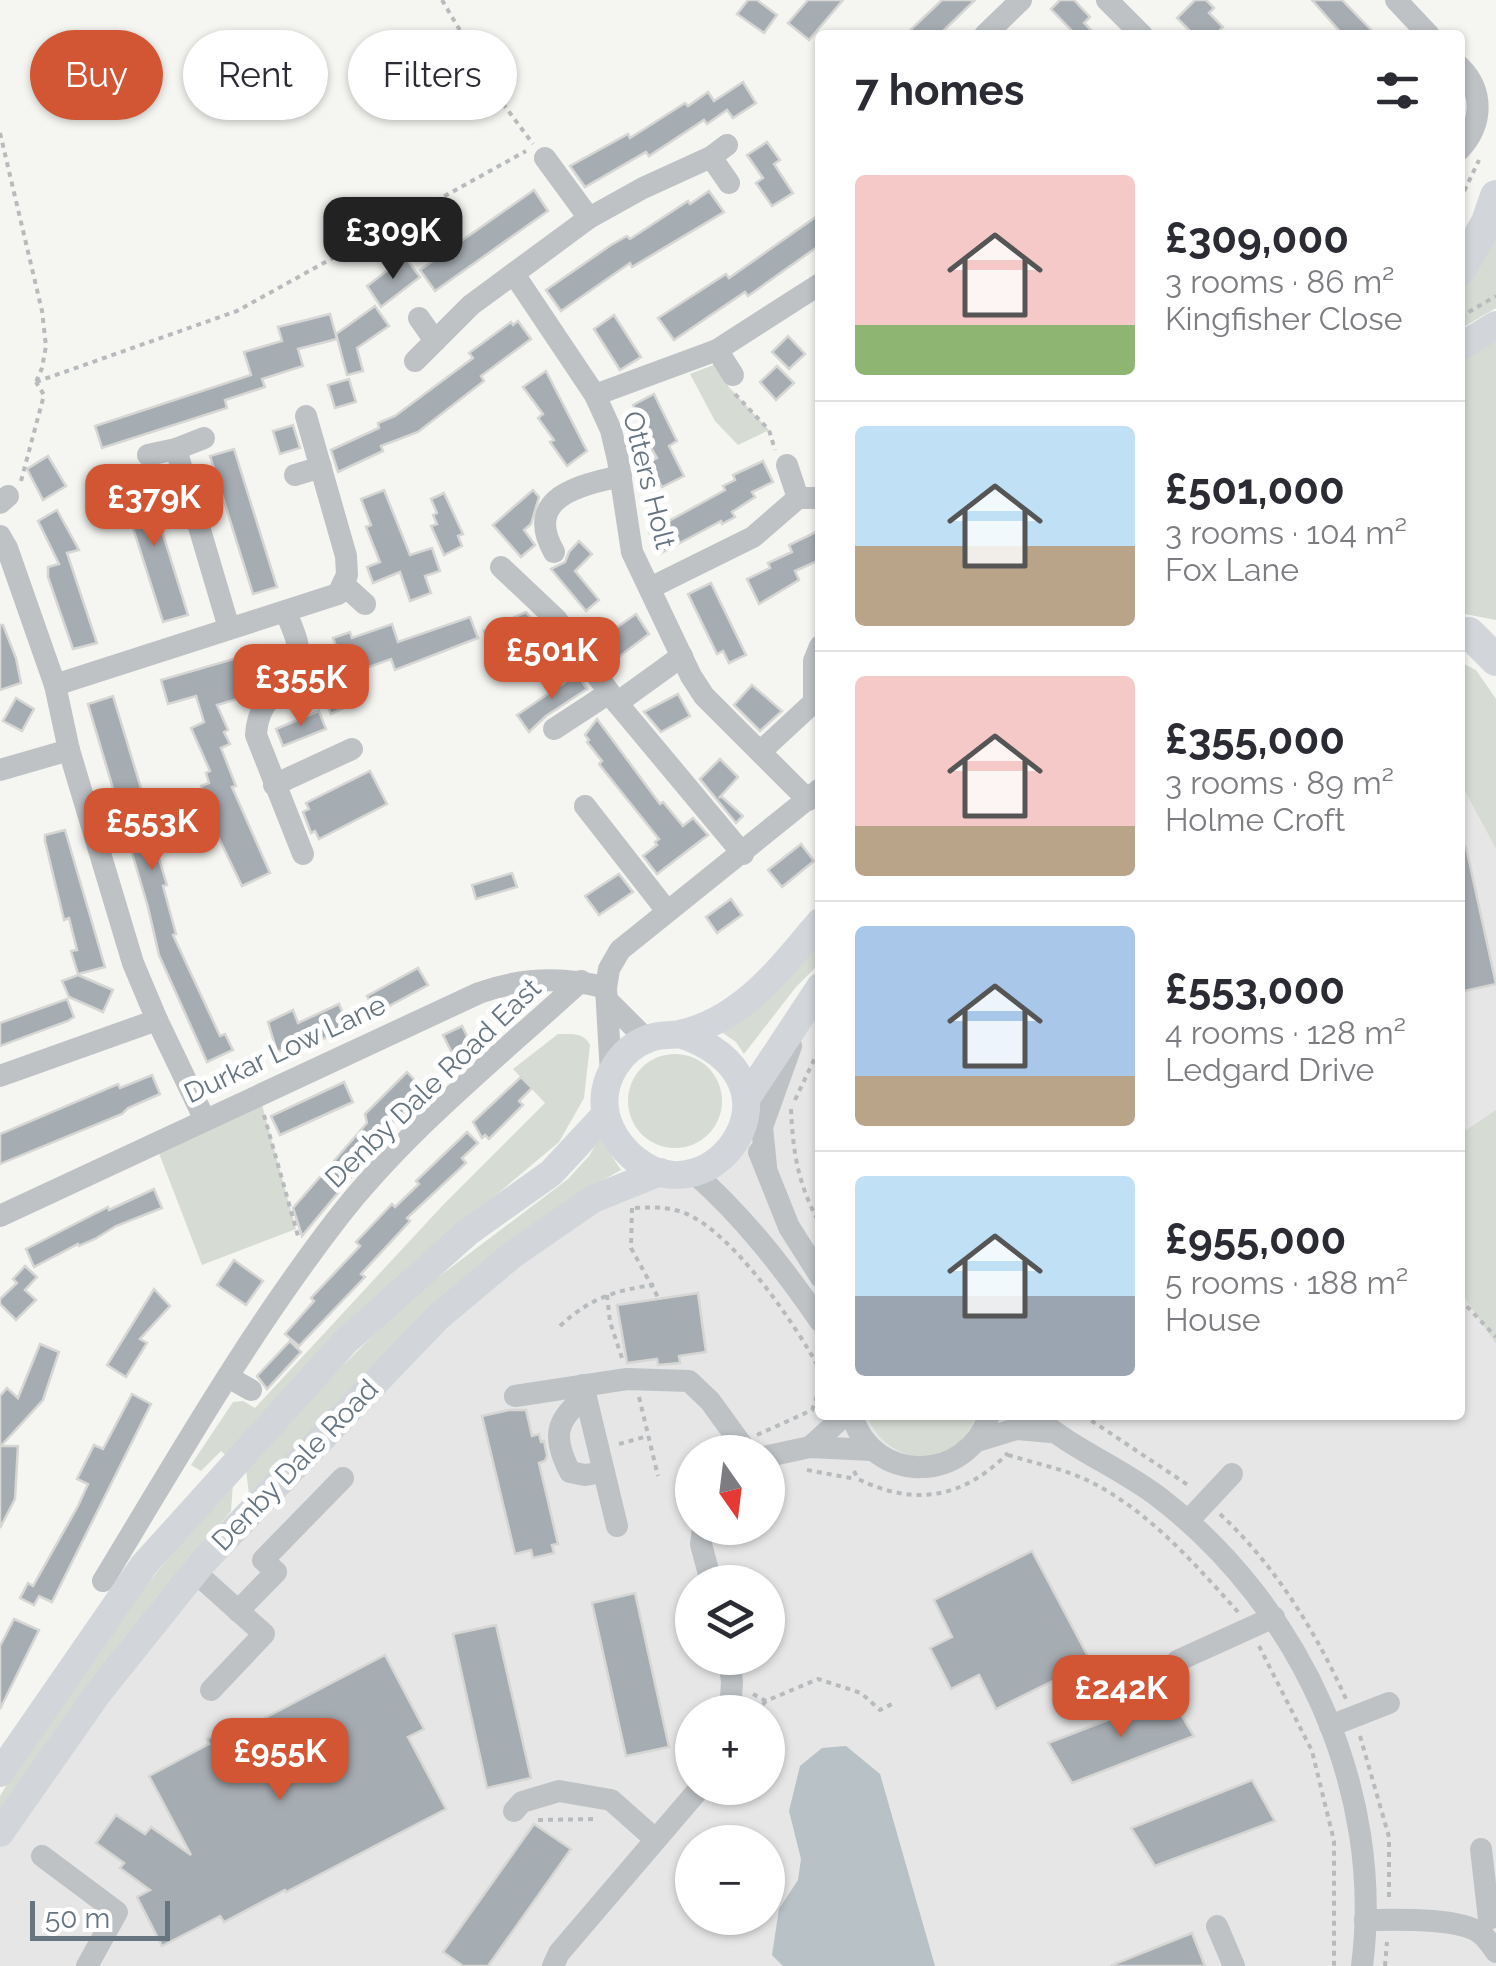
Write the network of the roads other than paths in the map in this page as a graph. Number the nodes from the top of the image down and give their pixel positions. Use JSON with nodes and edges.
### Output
{"nodes":[{"id":1,"x":1021,"y":0,"type":"edge"},
{"id":2,"x":1106,"y":0,"type":"edge"},
{"id":3,"x":1396,"y":0,"type":"edge"},
{"id":4,"x":989,"y":30,"type":"edge"},
{"id":5,"x":1137,"y":30,"type":"edge"},
{"id":6,"x":1425,"y":30,"type":"edge"},
{"id":7,"x":1465,"y":72,"type":"edge"},
{"id":8,"x":1466,"y":143,"type":"edge"},
{"id":9,"x":540,"y":152,"type":"road end"},
{"id":10,"x":729,"y":183,"type":"dead end"},
{"id":11,"x":1496,"y":196,"type":"edge"},
{"id":12,"x":589,"y":218,"type":"junction"},
{"id":13,"x":1465,"y":261,"type":"edge"},
{"id":14,"x":514,"y":274,"type":"junction"},
{"id":15,"x":815,"y":291,"type":"edge"},
{"id":16,"x":419,"y":318,"type":"dead end"},
{"id":17,"x":1496,"y":325,"type":"edge"},
{"id":18,"x":435,"y":341,"type":"junction"},
{"id":19,"x":1465,"y":344,"type":"edge"},
{"id":20,"x":718,"y":350,"type":"junction"},
{"id":21,"x":415,"y":361,"type":"dead end"},
{"id":22,"x":732,"y":375,"type":"road end"},
{"id":23,"x":595,"y":396,"type":"junction"},
{"id":24,"x":306,"y":416,"type":"dead end"},
{"id":25,"x":204,"y":438,"type":"dead end"},
{"id":26,"x":176,"y":450,"type":"junction"},
{"id":27,"x":148,"y":455,"type":"dead end"},
{"id":28,"x":787,"y":465,"type":"road end"},
{"id":29,"x":321,"y":467,"type":"junction"},
{"id":30,"x":294,"y":475,"type":"dead end"},
{"id":31,"x":620,"y":476,"type":"junction"},
{"id":32,"x":809,"y":498,"type":"edge"},
{"id":33,"x":0,"y":536,"type":"edge"},
{"id":34,"x":554,"y":552,"type":"dead end"},
{"id":35,"x":500,"y":567,"type":"dead end"},
{"id":36,"x":344,"y":584,"type":"junction"},
{"id":37,"x":650,"y":588,"type":"junction"},
{"id":38,"x":365,"y":604,"type":"dead end"},
{"id":39,"x":286,"y":612,"type":"junction"},
{"id":40,"x":229,"y":628,"type":"junction"},
{"id":41,"x":1475,"y":632,"type":"edge"},
{"id":42,"x":567,"y":633,"type":"junction"},
{"id":43,"x":682,"y":656,"type":"junction"},
{"id":44,"x":815,"y":658,"type":"edge"},
{"id":45,"x":524,"y":659,"type":"dead end"},
{"id":46,"x":1496,"y":660,"type":"edge"},
{"id":47,"x":55,"y":685,"type":"junction"},
{"id":48,"x":613,"y":698,"type":"junction"},
{"id":49,"x":554,"y":729,"type":"dead end"},
{"id":50,"x":352,"y":749,"type":"dead end"},
{"id":51,"x":69,"y":750,"type":"junction"},
{"id":52,"x":760,"y":752,"type":"junction"},
{"id":53,"x":0,"y":770,"type":"edge"},
{"id":54,"x":274,"y":785,"type":"junction"},
{"id":55,"x":814,"y":795,"type":"edge"},
{"id":56,"x":585,"y":806,"type":"dead end"},
{"id":57,"x":303,"y":854,"type":"dead end"},
{"id":58,"x":743,"y":854,"type":"junction"},
{"id":59,"x":667,"y":911,"type":"junction"},
{"id":60,"x":815,"y":927,"type":"edge"},
{"id":61,"x":580,"y":981,"type":"junction"},
{"id":62,"x":607,"y":994,"type":"junction"},
{"id":63,"x":814,"y":994,"type":"edge"},
{"id":64,"x":156,"y":1020,"type":"junction"},
{"id":65,"x":680,"y":1034,"type":"junction"},
{"id":66,"x":646,"y":1039,"type":"junction"},
{"id":67,"x":611,"y":1074,"type":"junction"},
{"id":68,"x":0,"y":1076,"type":"edge"},
{"id":69,"x":745,"y":1110,"type":"junction"},
{"id":70,"x":605,"y":1115,"type":"junction"},
{"id":71,"x":205,"y":1120,"type":"junction"},
{"id":72,"x":766,"y":1166,"type":"junction"},
{"id":73,"x":660,"y":1172,"type":"junction"},
{"id":74,"x":693,"y":1172,"type":"junction"},
{"id":75,"x":0,"y":1216,"type":"edge"},
{"id":76,"x":815,"y":1268,"type":"edge"},
{"id":77,"x":815,"y":1313,"type":"edge"},
{"id":78,"x":228,"y":1377,"type":"junction"},
{"id":79,"x":251,"y":1390,"type":"dead end"},
{"id":80,"x":584,"y":1390,"type":"junction"},
{"id":81,"x":514,"y":1396,"type":"dead end"},
{"id":82,"x":842,"y":1420,"type":"edge"},
{"id":83,"x":851,"y":1420,"type":"edge"},
{"id":84,"x":987,"y":1420,"type":"edge"},
{"id":85,"x":1039,"y":1420,"type":"edge"},
{"id":86,"x":1052,"y":1432,"type":"junction"},
{"id":87,"x":734,"y":1435,"type":"edge"},
{"id":88,"x":977,"y":1440,"type":"junction"},
{"id":89,"x":810,"y":1447,"type":"junction"},
{"id":90,"x":872,"y":1450,"type":"junction"},
{"id":91,"x":785,"y":1452,"type":"edge"},
{"id":92,"x":604,"y":1472,"type":"junction"},
{"id":93,"x":1232,"y":1474,"type":"dead end"},
{"id":94,"x":344,"y":1478,"type":"dead end"},
{"id":95,"x":1188,"y":1521,"type":"junction"},
{"id":96,"x":618,"y":1526,"type":"dead end"},
{"id":97,"x":195,"y":1572,"type":"junction"},
{"id":98,"x":102,"y":1582,"type":"dead end"},
{"id":99,"x":238,"y":1610,"type":"junction"},
{"id":100,"x":1274,"y":1617,"type":"junction"},
{"id":101,"x":1177,"y":1662,"type":"dead end"},
{"id":102,"x":210,"y":1690,"type":"dead end"},
{"id":103,"x":1389,"y":1702,"type":"dead end"},
{"id":104,"x":1330,"y":1726,"type":"junction"},
{"id":105,"x":0,"y":1773,"type":"edge"},
{"id":106,"x":685,"y":1805,"type":"edge"},
{"id":107,"x":514,"y":1811,"type":"dead end"},
{"id":108,"x":0,"y":1833,"type":"edge"},
{"id":109,"x":655,"y":1840,"type":"junction"},
{"id":110,"x":1481,"y":1850,"type":"dead end"},
{"id":111,"x":42,"y":1856,"type":"dead end"},
{"id":112,"x":1365,"y":1920,"type":"junction"},
{"id":113,"x":1487,"y":1923,"type":"edge"},
{"id":114,"x":1217,"y":1926,"type":"dead end"},
{"id":115,"x":1496,"y":1952,"type":"edge"},
{"id":116,"x":88,"y":1966,"type":"edge"},
{"id":117,"x":553,"y":1966,"type":"edge"},
{"id":118,"x":1234,"y":1966,"type":"edge"},
{"id":119,"x":1362,"y":1966,"type":"edge"}],
"edges":[{"from":1,"to":4,"type":"street"},
{"from":2,"to":5,"type":"street"},
{"from":3,"to":6,"type":"street"},
{"from":7,"to":8,"type":"street"},
{"from":9,"to":12,"type":"street"},
{"from":10,"to":12,"type":"street"},
{"from":11,"to":13,"type":"highway"},
{"from":12,"to":14,"type":"street"},
{"from":14,"to":18,"type":"street"},
{"from":14,"to":23,"type":"street","name":"Otters Holt"},
{"from":15,"to":20,"type":"street"},
{"from":16,"to":18,"type":"street"},
{"from":17,"to":19,"type":"main road"},
{"from":18,"to":21,"type":"street"},
{"from":20,"to":22,"type":"street"},
{"from":20,"to":23,"type":"street"},
{"from":23,"to":31,"type":"street","name":"Otters Holt"},
{"from":24,"to":29,"type":"street"},
{"from":25,"to":26,"type":"street"},
{"from":26,"to":27,"type":"street"},
{"from":26,"to":40,"type":"street"},
{"from":28,"to":32,"type":"street"},
{"from":29,"to":30,"type":"street"},
{"from":29,"to":36,"type":"street"},
{"from":31,"to":34,"type":"street"},
{"from":31,"to":37,"type":"street","name":"Otters Holt"},
{"from":32,"to":37,"type":"street"},
{"from":33,"to":47,"type":"street"},
{"from":35,"to":42,"type":"street"},
{"from":36,"to":38,"type":"street"},
{"from":36,"to":39,"type":"street"},
{"from":37,"to":43,"type":"street","name":"Otters Holt"},
{"from":39,"to":40,"type":"street"},
{"from":39,"to":54,"type":"street"},
{"from":40,"to":47,"type":"street"},
{"from":41,"to":46,"type":"highway"},
{"from":42,"to":45,"type":"street"},
{"from":42,"to":48,"type":"street"},
{"from":43,"to":48,"type":"street"},
{"from":43,"to":52,"type":"street","name":"Otters Holt"},
{"from":44,"to":52,"type":"street"},
{"from":47,"to":51,"type":"street"},
{"from":48,"to":49,"type":"street"},
{"from":48,"to":58,"type":"street"},
{"from":50,"to":54,"type":"street"},
{"from":51,"to":53,"type":"street"},
{"from":51,"to":64,"type":"street"},
{"from":52,"to":55,"type":"street","name":"Otters Holt"},
{"from":54,"to":57,"type":"street"},
{"from":55,"to":58,"type":"street"},
{"from":56,"to":59,"type":"street"},
{"from":58,"to":59,"type":"street"},
{"from":59,"to":62,"type":"street"},
{"from":60,"to":65,"type":"main road"},
{"from":61,"to":62,"type":"street","name":"Durkar Low Lane"},
{"from":61,"to":71,"type":"street","name":"Durkar Low Lane"},
{"from":61,"to":78,"type":"street","name":"Denby Dale Road East"},
{"from":62,"to":66,"type":"street"},
{"from":62,"to":67,"type":"street"},
{"from":63,"to":69,"type":"main road"},
{"from":63,"to":72,"type":"street"},
{"from":64,"to":68,"type":"street"},
{"from":64,"to":71,"type":"street"},
{"from":65,"to":66,"type":"main road"},
{"from":65,"to":69,"type":"main road"},
{"from":66,"to":67,"type":"main road"},
{"from":67,"to":70,"type":"main road"},
{"from":69,"to":72,"type":"street"},
{"from":69,"to":74,"type":"main road"},
{"from":70,"to":73,"type":"main road"},
{"from":70,"to":105,"type":"main road","name":"Denby Dale Road"},
{"from":71,"to":75,"type":"street","name":"Durkar Low Lane"},
{"from":72,"to":76,"type":"street"},
{"from":73,"to":74,"type":"main road","name":"Denby Dale Road"},
{"from":73,"to":97,"type":"main road","name":"Denby Dale Road"},
{"from":74,"to":77,"type":"street"},
{"from":78,"to":79,"type":"street"},
{"from":78,"to":98,"type":"street","name":"Denby Dale Road East"},
{"from":80,"to":81,"type":"street"},
{"from":80,"to":87,"type":"street"},
{"from":80,"to":92,"type":"street"},
{"from":80,"to":92,"type":"street"},
{"from":82,"to":89,"type":"street"},
{"from":83,"to":90,"type":"street"},
{"from":84,"to":88,"type":"street"},
{"from":85,"to":86,"type":"street"},
{"from":86,"to":88,"type":"street"},
{"from":86,"to":95,"type":"street"},
{"from":88,"to":90,"type":"street"},
{"from":89,"to":90,"type":"street"},
{"from":89,"to":91,"type":"street"},
{"from":92,"to":96,"type":"street"},
{"from":93,"to":95,"type":"street"},
{"from":94,"to":99,"type":"street"},
{"from":95,"to":100,"type":"street"},
{"from":97,"to":99,"type":"street"},
{"from":97,"to":108,"type":"main road","name":"Denby Dale Road"},
{"from":99,"to":102,"type":"street"},
{"from":100,"to":101,"type":"street"},
{"from":100,"to":104,"type":"street"},
{"from":103,"to":104,"type":"street"},
{"from":104,"to":112,"type":"street"},
{"from":106,"to":109,"type":"street"},
{"from":107,"to":109,"type":"street"},
{"from":109,"to":117,"type":"street"},
{"from":110,"to":113,"type":"street"},
{"from":111,"to":116,"type":"street"},
{"from":112,"to":113,"type":"street"},
{"from":112,"to":119,"type":"street"},
{"from":113,"to":115,"type":"street"},
{"from":114,"to":118,"type":"street"}]}
